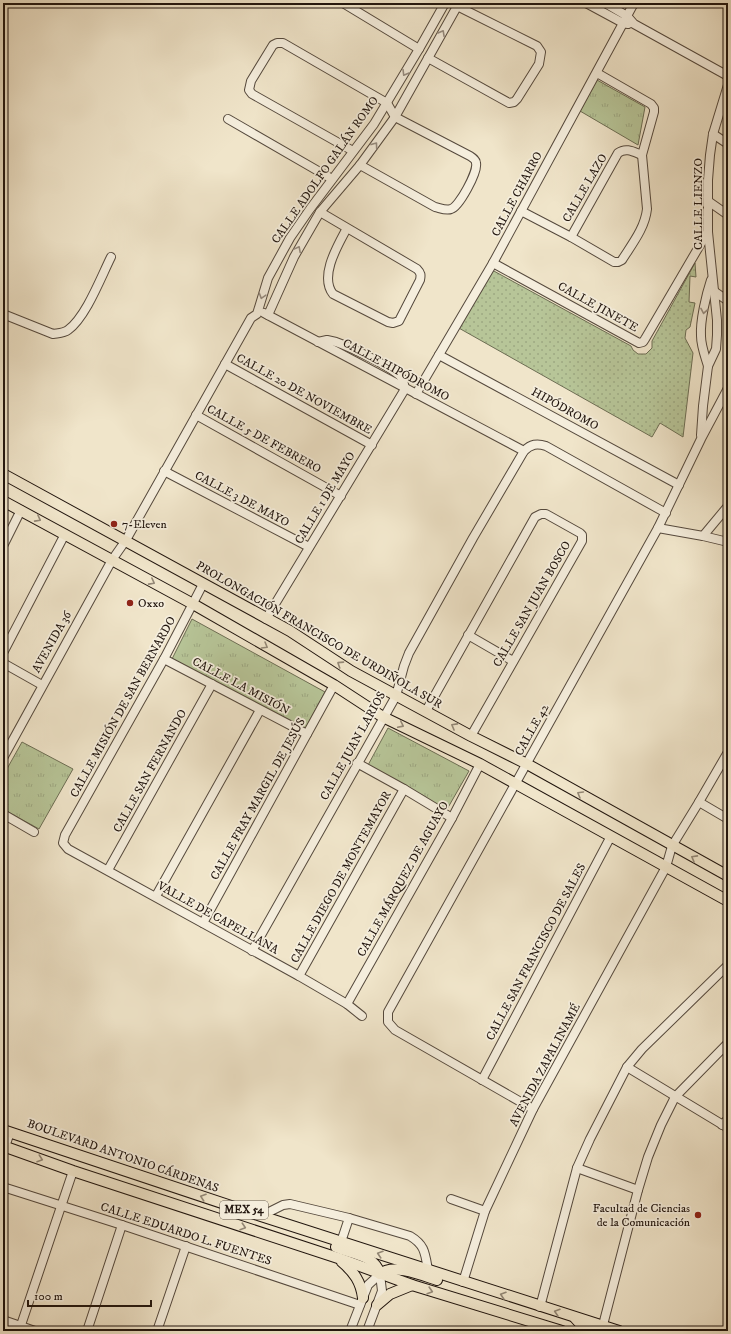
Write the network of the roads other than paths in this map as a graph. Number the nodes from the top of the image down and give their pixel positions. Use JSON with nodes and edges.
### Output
{"nodes":[{"id":1,"x":343,"y":3,"type":"edge"},
{"id":2,"x":445,"y":3,"type":"edge"},
{"id":3,"x":586,"y":3,"type":"edge"},
{"id":4,"x":605,"y":3,"type":"edge"},
{"id":5,"x":634,"y":3,"type":"edge"},
{"id":6,"x":458,"y":5,"type":"edge"},
{"id":7,"x":625,"y":20,"type":"junction"},
{"id":8,"x":419,"y":49,"type":"junction"},
{"id":9,"x":428,"y":58,"type":"junction"},
{"id":10,"x":597,"y":73,"type":"junction"},
{"id":11,"x":728,"y":76,"type":"edge"},
{"id":12,"x":728,"y":85,"type":"edge"},
{"id":13,"x":387,"y":103,"type":"junction"},
{"id":14,"x":396,"y":117,"type":"junction"},
{"id":15,"x":228,"y":119,"type":"dead end"},
{"id":16,"x":713,"y":134,"type":"junction"},
{"id":17,"x":728,"y":144,"type":"edge"},
{"id":18,"x":353,"y":151,"type":"junction"},
{"id":19,"x":642,"y":155,"type":"junction"},
{"id":20,"x":360,"y":165,"type":"junction"},
{"id":21,"x":332,"y":179,"type":"junction"},
{"id":22,"x":708,"y":201,"type":"junction"},
{"id":23,"x":521,"y":211,"type":"junction"},
{"id":24,"x":320,"y":212,"type":"junction"},
{"id":25,"x":728,"y":215,"type":"edge"},
{"id":26,"x":347,"y":228,"type":"junction"},
{"id":27,"x":708,"y":232,"type":"junction"},
{"id":28,"x":571,"y":237,"type":"junction"},
{"id":29,"x":110,"y":257,"type":"dead end"},
{"id":30,"x":493,"y":263,"type":"junction"},
{"id":31,"x":711,"y":289,"type":"junction"},
{"id":32,"x":728,"y":301,"type":"edge"},
{"id":33,"x":3,"y":314,"type":"edge"},
{"id":34,"x":257,"y":314,"type":"junction"},
{"id":35,"x":268,"y":315,"type":"junction"},
{"id":36,"x":439,"y":355,"type":"junction"},
{"id":37,"x":224,"y":364,"type":"junction"},
{"id":38,"x":708,"y":366,"type":"junction"},
{"id":39,"x":728,"y":388,"type":"edge"},
{"id":40,"x":405,"y":389,"type":"junction"},
{"id":41,"x":416,"y":394,"type":"junction"},
{"id":42,"x":196,"y":415,"type":"junction"},
{"id":43,"x":701,"y":439,"type":"junction"},
{"id":44,"x":372,"y":445,"type":"junction"},
{"id":45,"x":526,"y":449,"type":"junction"},
{"id":46,"x":164,"y":471,"type":"junction"},
{"id":47,"x":3,"y":474,"type":"edge"},
{"id":48,"x":679,"y":485,"type":"junction"},
{"id":49,"x":341,"y":496,"type":"junction"},
{"id":50,"x":3,"y":501,"type":"edge"},
{"id":51,"x":728,"y":506,"type":"edge"},
{"id":52,"x":21,"y":510,"type":"junction"},
{"id":53,"x":666,"y":513,"type":"junction"},
{"id":54,"x":658,"y":528,"type":"junction"},
{"id":55,"x":66,"y":534,"type":"junction"},
{"id":56,"x":703,"y":536,"type":"junction"},
{"id":57,"x":126,"y":540,"type":"junction"},
{"id":58,"x":728,"y":542,"type":"edge"},
{"id":59,"x":3,"y":546,"type":"edge"},
{"id":60,"x":309,"y":547,"type":"junction"},
{"id":61,"x":112,"y":560,"type":"junction"},
{"id":62,"x":203,"y":584,"type":"junction"},
{"id":63,"x":193,"y":604,"type":"junction"},
{"id":64,"x":266,"y":619,"type":"junction"},
{"id":65,"x":468,"y":635,"type":"junction"},
{"id":66,"x":3,"y":653,"type":"edge"},
{"id":67,"x":164,"y":659,"type":"junction"},
{"id":68,"x":513,"y":661,"type":"junction"},
{"id":69,"x":3,"y":663,"type":"edge"},
{"id":70,"x":212,"y":684,"type":"junction"},
{"id":71,"x":42,"y":685,"type":"junction"},
{"id":72,"x":334,"y":686,"type":"junction"},
{"id":73,"x":396,"y":696,"type":"junction"},
{"id":74,"x":260,"y":710,"type":"junction"},
{"id":75,"x":426,"y":711,"type":"junction"},
{"id":76,"x":384,"y":717,"type":"junction"},
{"id":77,"x":307,"y":734,"type":"junction"},
{"id":78,"x":471,"y":736,"type":"junction"},
{"id":79,"x":728,"y":752,"type":"edge"},
{"id":80,"x":3,"y":758,"type":"edge"},
{"id":81,"x":357,"y":763,"type":"junction"},
{"id":82,"x":480,"y":764,"type":"junction"},
{"id":83,"x":527,"y":764,"type":"junction"},
{"id":84,"x":515,"y":784,"type":"junction"},
{"id":85,"x":404,"y":789,"type":"junction"},
{"id":86,"x":699,"y":802,"type":"junction"},
{"id":87,"x":3,"y":814,"type":"edge"},
{"id":88,"x":452,"y":818,"type":"junction"},
{"id":89,"x":728,"y":819,"type":"edge"},
{"id":90,"x":34,"y":832,"type":"dead end"},
{"id":91,"x":611,"y":836,"type":"junction"},
{"id":92,"x":62,"y":843,"type":"joint"},
{"id":93,"x":672,"y":846,"type":"junction"},
{"id":94,"x":666,"y":867,"type":"junction"},
{"id":95,"x":108,"y":870,"type":"junction"},
{"id":96,"x":728,"y":876,"type":"edge"},
{"id":97,"x":156,"y":896,"type":"junction"},
{"id":98,"x":728,"y":901,"type":"edge"},
{"id":99,"x":203,"y":923,"type":"junction"},
{"id":100,"x":252,"y":951,"type":"junction"},
{"id":101,"x":728,"y":965,"type":"edge"},
{"id":102,"x":299,"y":976,"type":"junction"},
{"id":103,"x":347,"y":1004,"type":"junction"},
{"id":104,"x":362,"y":1016,"type":"dead end"},
{"id":105,"x":728,"y":1043,"type":"edge"},
{"id":106,"x":627,"y":1067,"type":"junction"},
{"id":107,"x":482,"y":1080,"type":"junction"},
{"id":108,"x":675,"y":1097,"type":"junction"},
{"id":109,"x":533,"y":1109,"type":"junction"},
{"id":110,"x":726,"y":1124,"type":"edge"},
{"id":111,"x":6,"y":1131,"type":"edge"},
{"id":112,"x":4,"y":1149,"type":"edge"},
{"id":113,"x":578,"y":1168,"type":"junction"},
{"id":114,"x":72,"y":1171,"type":"junction"},
{"id":115,"x":3,"y":1187,"type":"edge"},
{"id":116,"x":638,"y":1190,"type":"junction"},
{"id":117,"x":451,"y":1199,"type":"dead end"},
{"id":118,"x":61,"y":1206,"type":"junction"},
{"id":119,"x":485,"y":1211,"type":"junction"},
{"id":120,"x":261,"y":1216,"type":"junction"},
{"id":121,"x":349,"y":1218,"type":"junction"},
{"id":122,"x":122,"y":1225,"type":"junction"},
{"id":123,"x":336,"y":1240,"type":"junction"},
{"id":124,"x":186,"y":1246,"type":"junction"},
{"id":125,"x":338,"y":1258,"type":"junction"},
{"id":126,"x":428,"y":1270,"type":"junction"},
{"id":127,"x":380,"y":1274,"type":"junction"},
{"id":128,"x":459,"y":1280,"type":"junction"},
{"id":129,"x":412,"y":1285,"type":"junction"},
{"id":130,"x":362,"y":1301,"type":"junction"},
{"id":131,"x":377,"y":1306,"type":"junction"},
{"id":132,"x":540,"y":1307,"type":"junction"},
{"id":133,"x":574,"y":1317,"type":"junction"},
{"id":134,"x":3,"y":1320,"type":"edge"},
{"id":135,"x":603,"y":1326,"type":"junction"},
{"id":136,"x":20,"y":1328,"type":"edge"},
{"id":137,"x":553,"y":1329,"type":"edge"},
{"id":138,"x":35,"y":1331,"type":"edge"},
{"id":139,"x":87,"y":1331,"type":"edge"},
{"id":140,"x":157,"y":1331,"type":"edge"},
{"id":141,"x":350,"y":1331,"type":"edge"},
{"id":142,"x":367,"y":1331,"type":"edge"},
{"id":143,"x":562,"y":1331,"type":"edge"},
{"id":144,"x":587,"y":1331,"type":"edge"},
{"id":145,"x":619,"y":1331,"type":"edge"}],
"edges":[{"from":1,"to":8,"type":"street"},
{"from":2,"to":8,"type":"street","name":"CALLE ADOLFO GALÁN ROMO"},
{"from":3,"to":7,"type":"street"},
{"from":4,"to":7,"type":"street"},
{"from":5,"to":7,"type":"street","name":"CALLE CHARRO"},
{"from":9,"to":6,"type":"street","name":"CALLE ADOLFO GALÁN ROMO","one_way":true},
{"from":6,"to":9,"type":"street"},
{"from":7,"to":10,"type":"street","name":"CALLE CHARRO"},
{"from":7,"to":11,"type":"street"},
{"from":8,"to":13,"type":"street","name":"CALLE ADOLFO GALÁN ROMO","one_way":true},
{"from":9,"to":14,"type":"street","name":"CALLE ADOLFO GALÁN ROMO"},
{"from":10,"to":19,"type":"street"},
{"from":10,"to":23,"type":"street","name":"CALLE CHARRO"},
{"from":12,"to":16,"type":"street","name":"CALLE LIENZO"},
{"from":13,"to":14,"type":"street"},
{"from":13,"to":18,"type":"street","name":"CALLE ADOLFO GALÁN ROMO"},
{"from":13,"to":18,"type":"street"},
{"from":20,"to":14,"type":"street","name":"CALLE ADOLFO GALÁN ROMO","one_way":true},
{"from":14,"to":20,"type":"street"},
{"from":15,"to":21,"type":"street"},
{"from":16,"to":17,"type":"street"},
{"from":16,"to":22,"type":"street","name":"CALLE LIENZO"},
{"from":18,"to":21,"type":"street","name":"CALLE ADOLFO GALÁN ROMO"},
{"from":19,"to":28,"type":"street","name":"CALLE LAZO"},
{"from":19,"to":28,"type":"street"},
{"from":20,"to":24,"type":"street","name":"CALLE ADOLFO GALÁN ROMO"},
{"from":21,"to":34,"type":"street","name":"CALLE ADOLFO GALÁN ROMO","one_way":true},
{"from":22,"to":25,"type":"street"},
{"from":22,"to":27,"type":"street","name":"CALLE LIENZO"},
{"from":23,"to":28,"type":"street"},
{"from":23,"to":30,"type":"street","name":"CALLE CHARRO"},
{"from":24,"to":26,"type":"street"},
{"from":35,"to":24,"type":"street","name":"CALLE ADOLFO GALÁN ROMO","one_way":true},
{"from":26,"to":26,"type":"street"},
{"from":27,"to":30,"type":"street","name":"CALLE JINETE"},
{"from":27,"to":31,"type":"street","name":"CALLE LIENZO"},
{"from":29,"to":33,"type":"street"},
{"from":30,"to":36,"type":"street","name":"CALLE CHARRO"},
{"from":31,"to":32,"type":"street"},
{"from":31,"to":38,"type":"street","name":"CALLE LIENZO","one_way":true},
{"from":31,"to":38,"type":"street","name":"CALLE LIENZO"},
{"from":34,"to":35,"type":"street","name":"CALLE HIPÓDROMO"},
{"from":34,"to":37,"type":"street","name":"CALLE ADOLFO GALÁN ROMO"},
{"from":35,"to":40,"type":"street","name":"CALLE HIPÓDROMO"},
{"from":36,"to":41,"type":"street","name":"CALLE CHARRO"},
{"from":36,"to":48,"type":"street","name":"HIPÓDROMO"},
{"from":37,"to":42,"type":"street","name":"CALLE ADOLFO GALÁN ROMO"},
{"from":37,"to":44,"type":"street","name":"CALLE 20 DE NOVIEMBRE"},
{"from":38,"to":43,"type":"street","name":"CALLE LIENZO"},
{"from":39,"to":43,"type":"street","name":"CALLE 42"},
{"from":40,"to":41,"type":"street","name":"CALLE HIPÓDROMO"},
{"from":40,"to":44,"type":"street","name":"CALLE 1 DE MAYO"},
{"from":41,"to":45,"type":"street","name":"CALLE HIPÓDROMO"},
{"from":42,"to":46,"type":"street","name":"CALLE ADOLFO GALÁN ROMO"},
{"from":42,"to":49,"type":"street","name":"CALLE 5 DE FEBRERO"},
{"from":43,"to":48,"type":"street","name":"CALLE 42"},
{"from":44,"to":49,"type":"street","name":"CALLE 1 DE MAYO"},
{"from":45,"to":53,"type":"street","name":"CALLE HIPÓDROMO"},
{"from":45,"to":73,"type":"street","name":"CALLE JUAN LARIOS"},
{"from":46,"to":57,"type":"street","name":"CALLE ADOLFO GALÁN ROMO"},
{"from":46,"to":60,"type":"street","name":"CALLE 3 DE MAYO"},
{"from":47,"to":57,"type":"main road","name":"PROLONGACIÓN FRANCISCO DE URDIÑOLA SUR"},
{"from":48,"to":53,"type":"street","name":"CALLE 42"},
{"from":49,"to":60,"type":"street","name":"CALLE 1 DE MAYO"},
{"from":50,"to":52,"type":"main road"},
{"from":51,"to":56,"type":"street"},
{"from":52,"to":55,"type":"main road","one_way":true},
{"from":52,"to":59,"type":"street"},
{"from":53,"to":54,"type":"street","name":"CALLE 42"},
{"from":54,"to":56,"type":"street"},
{"from":54,"to":83,"type":"street","name":"CALLE 42"},
{"from":55,"to":61,"type":"main road"},
{"from":55,"to":66,"type":"street"},
{"from":56,"to":58,"type":"street"},
{"from":57,"to":61,"type":"street","name":"AVENIDA 36"},
{"from":57,"to":62,"type":"main road","name":"PROLONGACIÓN FRANCISCO DE URDIÑOLA SUR"},
{"from":60,"to":64,"type":"street","name":"CALLE 1 DE MAYO"},
{"from":61,"to":63,"type":"main road","one_way":true},
{"from":61,"to":71,"type":"street","name":"AVENIDA 36"},
{"from":62,"to":63,"type":"street","name":"CALLE MISIÓN DE SAN BERNARDO"},
{"from":62,"to":64,"type":"main road","name":"PROLONGACIÓN FRANCISCO DE URDIÑOLA SUR"},
{"from":63,"to":67,"type":"street","name":"CALLE MISIÓN DE SAN BERNARDO"},
{"from":63,"to":72,"type":"main road","one_way":true},
{"from":73,"to":64,"type":"main road","name":"PROLONGACIÓN FRANCISCO DE URDIÑOLA SUR","one_way":true},
{"from":65,"to":68,"type":"street"},
{"from":65,"to":68,"type":"street","name":"CALLE SAN JUAN BOSCO"},
{"from":65,"to":75,"type":"street","name":"CALLE SAN JUAN BOSCO"},
{"from":67,"to":70,"type":"street","name":"CALLE LA MISIÓN"},
{"from":67,"to":92,"type":"street","name":"CALLE MISIÓN DE SAN BERNARDO"},
{"from":68,"to":78,"type":"street","name":"CALLE SAN JUAN BOSCO"},
{"from":69,"to":71,"type":"street"},
{"from":70,"to":74,"type":"street","name":"CALLE LA MISIÓN"},
{"from":70,"to":95,"type":"street","name":"CALLE SAN FERNANDO"},
{"from":71,"to":80,"type":"street","name":"AVENIDA 36"},
{"from":72,"to":76,"type":"main road"},
{"from":72,"to":77,"type":"street","name":"CALLE FRAY MARGIL DE JESÚS"},
{"from":73,"to":75,"type":"main road","name":"PROLONGACIÓN FRANCISCO DE URDIÑOLA SUR"},
{"from":73,"to":76,"type":"street","name":"CALLE JUAN LARIOS"},
{"from":74,"to":77,"type":"street","name":"CALLE LA MISIÓN"},
{"from":74,"to":97,"type":"street"},
{"from":78,"to":75,"type":"main road","name":"PROLONGACIÓN FRANCISCO DE URDIÑOLA SUR","one_way":true},
{"from":76,"to":81,"type":"street","name":"CALLE JUAN LARIOS"},
{"from":76,"to":82,"type":"main road","one_way":true},
{"from":77,"to":99,"type":"street","name":"CALLE FRAY MARGIL DE JESÚS"},
{"from":78,"to":83,"type":"main road","name":"PROLONGACIÓN FRANCISCO DE URDIÑOLA SUR"},
{"from":79,"to":86,"type":"street","name":"AVENIDA ZAPALINAMÉ"},
{"from":81,"to":85,"type":"street"},
{"from":81,"to":100,"type":"street","name":"CALLE JUAN LARIOS"},
{"from":82,"to":84,"type":"main road"},
{"from":82,"to":88,"type":"street","name":"CALLE MÁRQUEZ DE AGUAYO"},
{"from":83,"to":84,"type":"street","name":"CALLE 42"},
{"from":93,"to":83,"type":"main road","name":"PROLONGACIÓN FRANCISCO DE URDIÑOLA SUR","one_way":true},
{"from":84,"to":91,"type":"main road"},
{"from":84,"to":107,"type":"street","name":"CALLE 42"},
{"from":85,"to":88,"type":"street"},
{"from":85,"to":102,"type":"street","name":"CALLE DIEGO DE MONTEMAYOR"},
{"from":86,"to":89,"type":"street"},
{"from":86,"to":93,"type":"street","name":"AVENIDA ZAPALINAMÉ"},
{"from":87,"to":90,"type":"street"},
{"from":88,"to":103,"type":"street","name":"CALLE MÁRQUEZ DE AGUAYO"},
{"from":91,"to":94,"type":"main road"},
{"from":91,"to":107,"type":"street","name":"CALLE SAN FRANCISCO DE SALES"},
{"from":92,"to":95,"type":"street","name":"VALLE DE CAPELLANA"},
{"from":93,"to":94,"type":"street","name":"AVENIDA ZAPALINAMÉ"},
{"from":96,"to":93,"type":"main road","name":"PROLONGACIÓN FRANCISCO DE URDIÑOLA SUR","one_way":true},
{"from":94,"to":98,"type":"main road"},
{"from":94,"to":109,"type":"street","name":"AVENIDA ZAPALINAMÉ"},
{"from":95,"to":97,"type":"street","name":"VALLE DE CAPELLANA"},
{"from":97,"to":99,"type":"street","name":"VALLE DE CAPELLANA"},
{"from":99,"to":100,"type":"street","name":"VALLE DE CAPELLANA"},
{"from":100,"to":102,"type":"street","name":"VALLE DE CAPELLANA"},
{"from":101,"to":106,"type":"street"},
{"from":102,"to":103,"type":"street","name":"VALLE DE CAPELLANA"},
{"from":103,"to":104,"type":"street","name":"VALLE DE CAPELLANA"},
{"from":105,"to":108,"type":"street"},
{"from":106,"to":108,"type":"street"},
{"from":106,"to":113,"type":"street"},
{"from":107,"to":109,"type":"street"},
{"from":108,"to":110,"type":"street"},
{"from":108,"to":116,"type":"street"},
{"from":109,"to":119,"type":"street","name":"AVENIDA ZAPALINAMÉ"},
{"from":111,"to":112,"type":"street"},
{"from":120,"to":111,"type":"main road","name":"BOULEVARD ANTONIO CÁRDENAS","number":"MEX 54","one_way":true},
{"from":112,"to":114,"type":"main road","number":"MEX 54","one_way":true},
{"from":113,"to":116,"type":"street"},
{"from":113,"to":132,"type":"street"},
{"from":114,"to":118,"type":"street"},
{"from":114,"to":125,"type":"main road","number":"MEX 54","one_way":true},
{"from":115,"to":118,"type":"street","name":"CALLE EDUARDO L. FUENTES"},
{"from":116,"to":135,"type":"street"},
{"from":117,"to":119,"type":"street"},
{"from":118,"to":122,"type":"street","name":"CALLE EDUARDO L. FUENTES"},
{"from":118,"to":136,"type":"street"},
{"from":119,"to":128,"type":"street","name":"AVENIDA ZAPALINAMÉ"},
{"from":120,"to":121,"type":"street"},
{"from":120,"to":123,"type":"main road","name":"BOULEVARD ANTONIO CÁRDENAS","number":"MEX 54"},
{"from":121,"to":123,"type":"street"},
{"from":121,"to":126,"type":"street"},
{"from":122,"to":124,"type":"street","name":"CALLE EDUARDO L. FUENTES"},
{"from":122,"to":139,"type":"street"},
{"from":126,"to":123,"type":"main road","name":"BOULEVARD ANTONIO CÁRDENAS","number":"MEX 54","one_way":true},
{"from":123,"to":127,"type":"main road"},
{"from":124,"to":130,"type":"street","name":"CALLE EDUARDO L. FUENTES"},
{"from":124,"to":140,"type":"street"},
{"from":125,"to":127,"type":"main road","number":"MEX 54"},
{"from":125,"to":130,"type":"main road"},
{"from":126,"to":128,"type":"main road","number":"MEX 54"},
{"from":127,"to":128,"type":"main road"},
{"from":127,"to":129,"type":"main road","number":"MEX 54"},
{"from":127,"to":130,"type":"street"},
{"from":127,"to":131,"type":"street"},
{"from":132,"to":128,"type":"main road","number":"MEX 54","one_way":true},
{"from":129,"to":131,"type":"main road"},
{"from":129,"to":137,"type":"main road","number":"MEX 54","one_way":true},
{"from":130,"to":141,"type":"street"},
{"from":131,"to":142,"type":"street"},
{"from":133,"to":132,"type":"main road","number":"MEX 54","one_way":true},
{"from":133,"to":135,"type":"main road","number":"MEX 54"},
{"from":133,"to":144,"type":"main road"},
{"from":134,"to":136,"type":"street"},
{"from":135,"to":145,"type":"main road","number":"MEX 54"},
{"from":136,"to":138,"type":"street"},
{"from":137,"to":143,"type":"main road","number":"MEX 54"}]}
